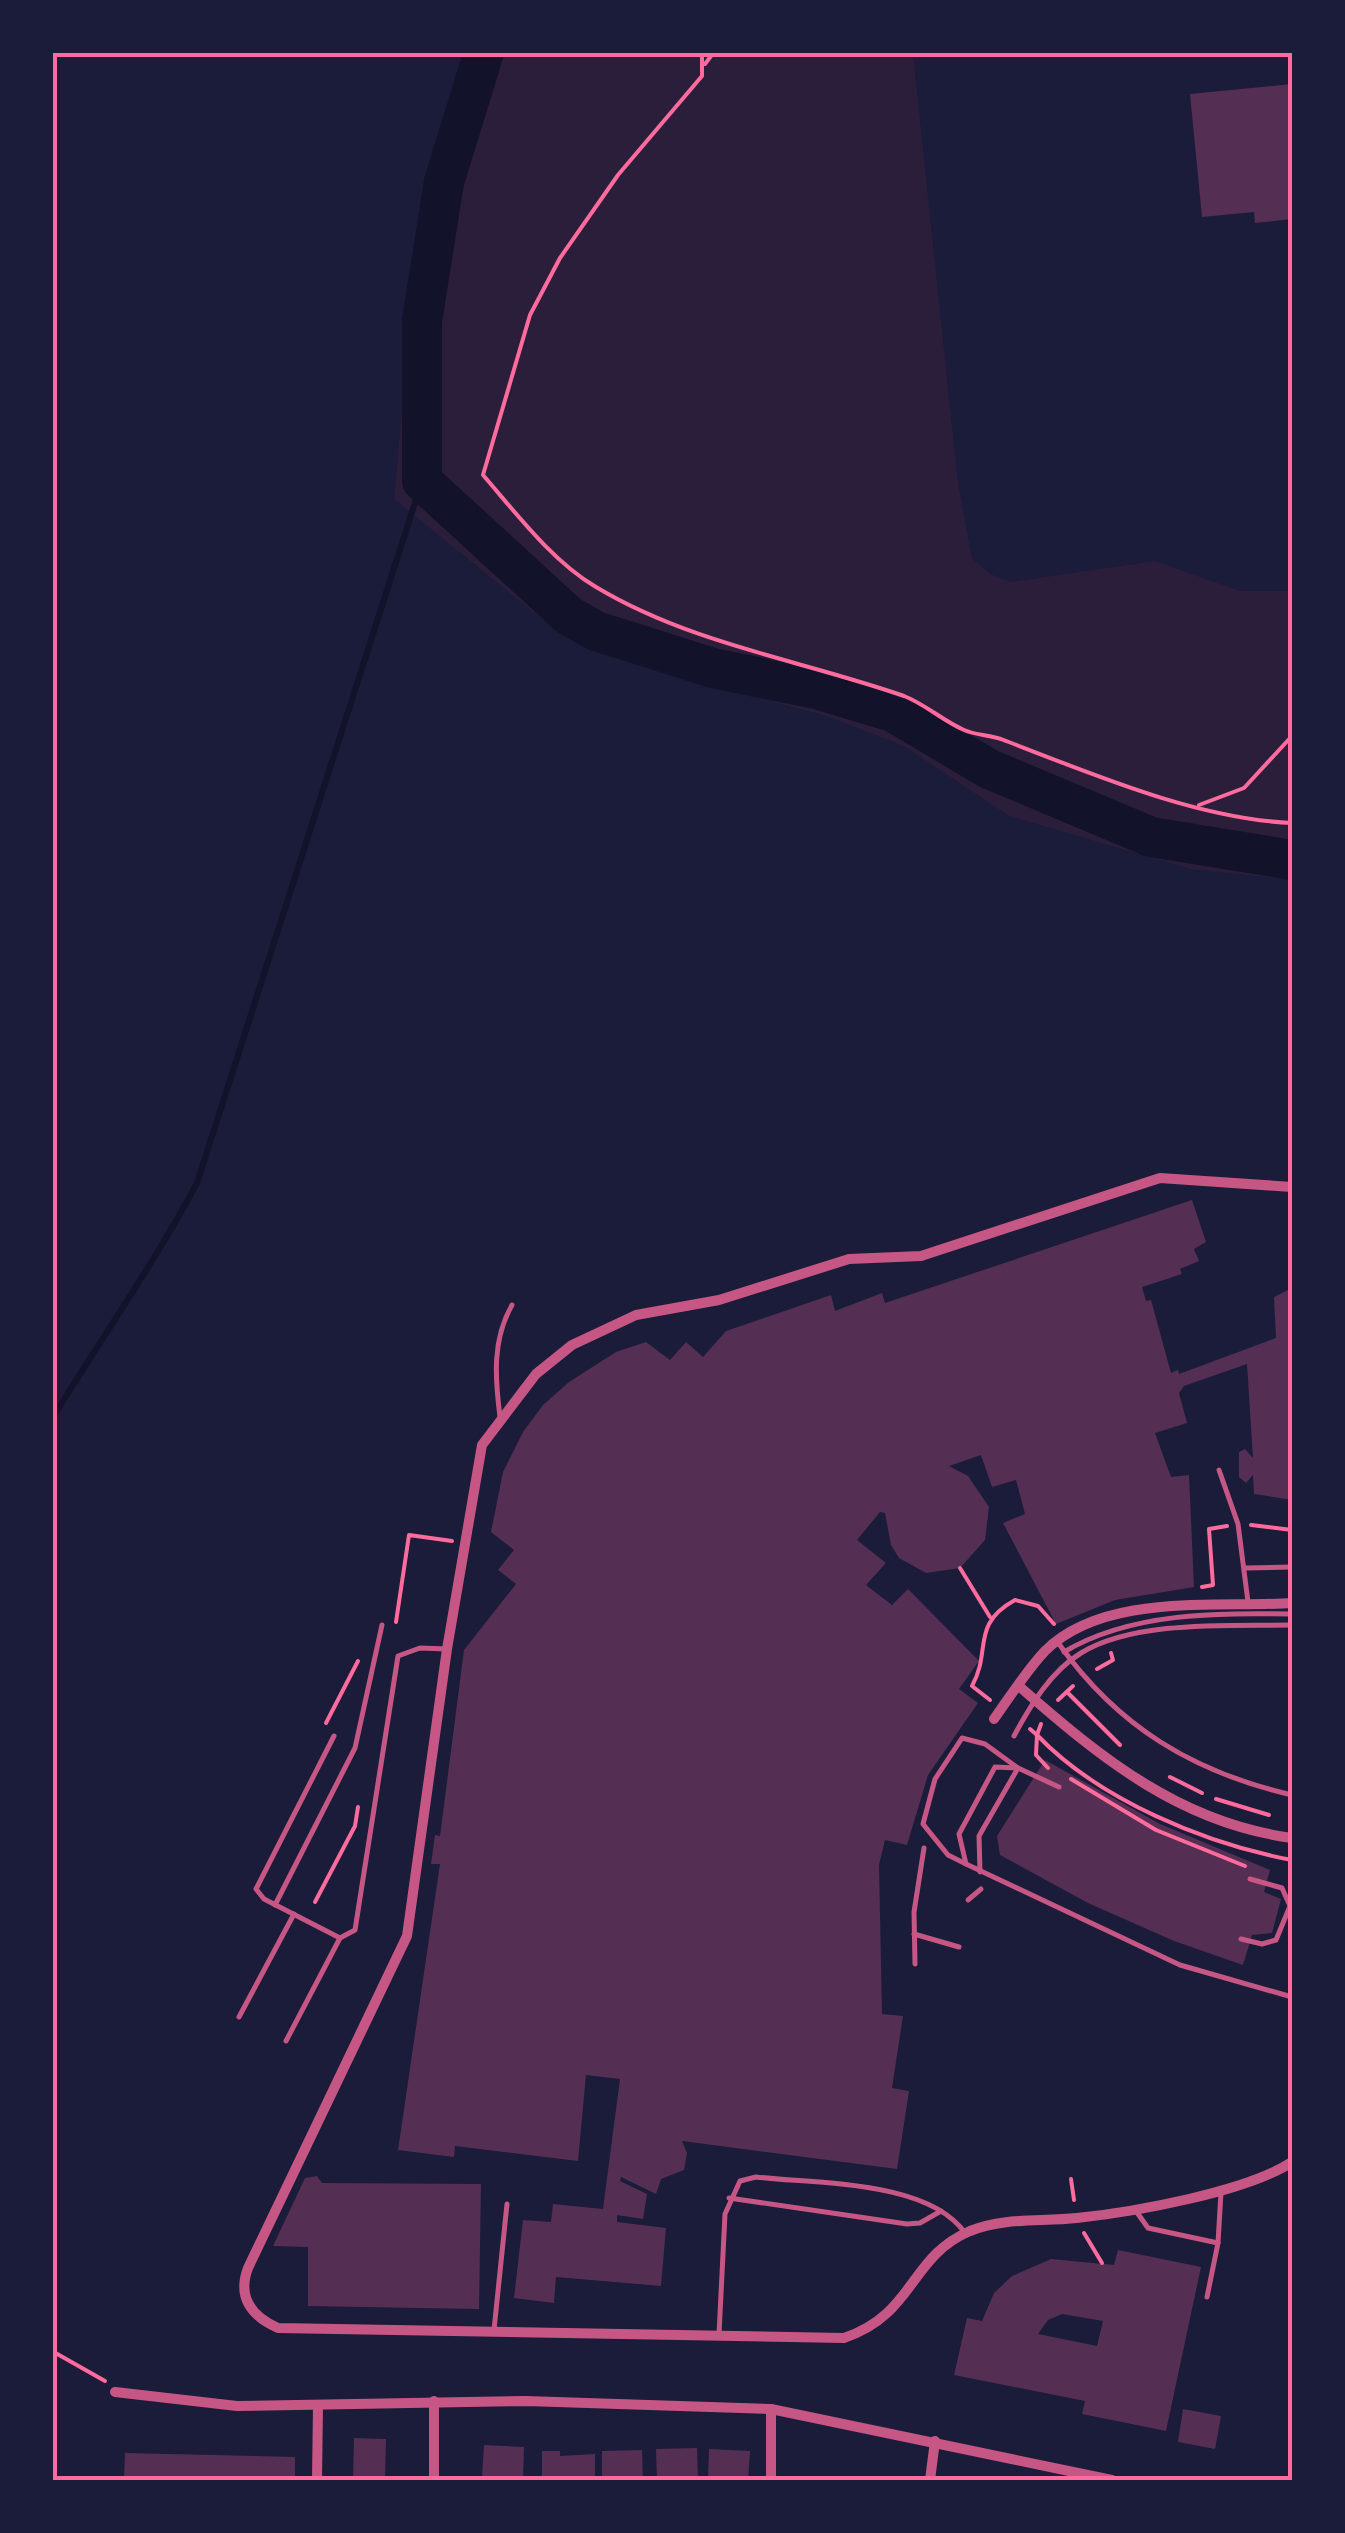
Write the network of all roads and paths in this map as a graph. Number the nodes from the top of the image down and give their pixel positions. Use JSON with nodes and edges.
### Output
{"nodes":[{"id":1,"x":702,"y":52,"type":"edge"},
{"id":2,"x":714,"y":52,"type":"edge"},
{"id":3,"x":704,"y":66,"type":"junction"},
{"id":4,"x":1292,"y":736,"type":"edge"},
{"id":5,"x":1197,"y":805,"type":"junction"},
{"id":6,"x":1292,"y":823,"type":"edge"},
{"id":7,"x":1292,"y":1187,"type":"edge"},
{"id":8,"x":512,"y":1305,"type":"dead end"},
{"id":9,"x":500,"y":1417,"type":"junction"},
{"id":10,"x":1219,"y":1470,"type":"dead end"},
{"id":11,"x":1238,"y":1524,"type":"junction"},
{"id":12,"x":1292,"y":1530,"type":"edge"},
{"id":13,"x":395,"y":1560,"type":"dead end"},
{"id":14,"x":405,"y":1561,"type":"dead end"},
{"id":15,"x":1292,"y":1567,"type":"edge"},
{"id":16,"x":960,"y":1568,"type":"dead end"},
{"id":17,"x":1245,"y":1568,"type":"junction"},
{"id":18,"x":1200,"y":1588,"type":"dead end"},
{"id":19,"x":1248,"y":1602,"type":"junction"},
{"id":20,"x":1292,"y":1603,"type":"edge"},
{"id":21,"x":1292,"y":1614,"type":"edge"},
{"id":22,"x":1062,"y":1624,"type":"dead end"},
{"id":23,"x":382,"y":1625,"type":"dead end"},
{"id":24,"x":1292,"y":1625,"type":"edge"},
{"id":25,"x":377,"y":1646,"type":"junction"},
{"id":26,"x":1061,"y":1647,"type":"junction"},
{"id":27,"x":447,"y":1649,"type":"junction"},
{"id":28,"x":1070,"y":1662,"type":"junction"},
{"id":29,"x":1020,"y":1687,"type":"junction"},
{"id":30,"x":1066,"y":1692,"type":"dead end"},
{"id":31,"x":1036,"y":1700,"type":"junction"},
{"id":32,"x":994,"y":1720,"type":"dead end"},
{"id":33,"x":323,"y":1730,"type":"dead end"},
{"id":34,"x":1037,"y":1735,"type":"dead end"},
{"id":35,"x":334,"y":1736,"type":"dead end"},
{"id":36,"x":1014,"y":1736,"type":"dead end"},
{"id":37,"x":1126,"y":1750,"type":"dead end"},
{"id":38,"x":1050,"y":1765,"type":"dead end"},
{"id":39,"x":1018,"y":1768,"type":"junction"},
{"id":40,"x":1045,"y":1773,"type":"dead end"},
{"id":41,"x":1162,"y":1773,"type":"dead end"},
{"id":42,"x":1059,"y":1787,"type":"dead end"},
{"id":43,"x":1292,"y":1795,"type":"edge"},
{"id":44,"x":1268,"y":1815,"type":"dead end"},
{"id":45,"x":1292,"y":1838,"type":"edge"},
{"id":46,"x":924,"y":1848,"type":"dead end"},
{"id":47,"x":966,"y":1864,"type":"junction"},
{"id":48,"x":1253,"y":1868,"type":"dead end"},
{"id":49,"x":980,"y":1872,"type":"junction"},
{"id":50,"x":1250,"y":1879,"type":"dead end"},
{"id":51,"x":980,"y":1889,"type":"dead end"},
{"id":52,"x":968,"y":1900,"type":"dead end"},
{"id":53,"x":274,"y":1904,"type":"junction"},
{"id":54,"x":294,"y":1914,"type":"junction"},
{"id":55,"x":914,"y":1934,"type":"junction"},
{"id":56,"x":340,"y":1938,"type":"junction"},
{"id":57,"x":1241,"y":1939,"type":"dead end"},
{"id":58,"x":959,"y":1947,"type":"dead end"},
{"id":59,"x":916,"y":1964,"type":"dead end"},
{"id":60,"x":1292,"y":1997,"type":"edge"},
{"id":61,"x":239,"y":2017,"type":"dead end"},
{"id":62,"x":286,"y":2041,"type":"dead end"},
{"id":63,"x":1292,"y":2162,"type":"edge"},
{"id":64,"x":1070,"y":2179,"type":"dead end"},
{"id":65,"x":1221,"y":2189,"type":"junction"},
{"id":66,"x":730,"y":2198,"type":"junction"},
{"id":67,"x":507,"y":2204,"type":"dead end"},
{"id":68,"x":1135,"y":2208,"type":"junction"},
{"id":69,"x":941,"y":2211,"type":"junction"},
{"id":70,"x":1077,"y":2218,"type":"junction"},
{"id":71,"x":965,"y":2233,"type":"junction"},
{"id":72,"x":1218,"y":2243,"type":"junction"},
{"id":73,"x":1102,"y":2264,"type":"dead end"},
{"id":74,"x":1207,"y":2297,"type":"dead end"},
{"id":75,"x":494,"y":2334,"type":"junction"},
{"id":76,"x":718,"y":2338,"type":"junction"},
{"id":77,"x":52,"y":2351,"type":"edge"},
{"id":78,"x":115,"y":2392,"type":"joint"},
{"id":79,"x":434,"y":2401,"type":"junction"},
{"id":80,"x":318,"y":2404,"type":"junction"},
{"id":81,"x":771,"y":2408,"type":"junction"},
{"id":82,"x":935,"y":2441,"type":"junction"},
{"id":83,"x":316,"y":2480,"type":"edge"},
{"id":84,"x":434,"y":2480,"type":"edge"},
{"id":85,"x":771,"y":2480,"type":"edge"},
{"id":86,"x":930,"y":2480,"type":"edge"},
{"id":87,"x":1112,"y":2480,"type":"edge"}],
"edges":[{"from":1,"to":3,"type":"path"},
{"from":2,"to":3,"type":"path"},
{"from":3,"to":5,"type":"path"},
{"from":4,"to":5,"type":"path"},
{"from":5,"to":6,"type":"path"},
{"from":7,"to":9,"type":"street"},
{"from":8,"to":9,"type":"lane"},
{"from":9,"to":27,"type":"street"},
{"from":10,"to":11,"type":"lane"},
{"from":11,"to":12,"type":"path"},
{"from":11,"to":17,"type":"lane"},
{"from":11,"to":18,"type":"path"},
{"from":13,"to":14,"type":"path"},
{"from":15,"to":17,"type":"lane"},
{"from":16,"to":22,"type":"path"},
{"from":17,"to":19,"type":"lane"},
{"from":19,"to":20,"type":"street"},
{"from":19,"to":26,"type":"street"},
{"from":21,"to":26,"type":"lane"},
{"from":23,"to":25,"type":"lane"},
{"from":24,"to":28,"type":"lane"},
{"from":25,"to":33,"type":"path"},
{"from":25,"to":53,"type":"lane"},
{"from":26,"to":28,"type":"lane"},
{"from":26,"to":29,"type":"street"},
{"from":27,"to":56,"type":"lane"},
{"from":27,"to":75,"type":"street"},
{"from":28,"to":31,"type":"lane"},
{"from":28,"to":43,"type":"lane"},
{"from":29,"to":31,"type":"street"},
{"from":29,"to":32,"type":"street"},
{"from":30,"to":37,"type":"path"},
{"from":31,"to":36,"type":"lane"},
{"from":31,"to":45,"type":"street"},
{"from":34,"to":38,"type":"path"},
{"from":35,"to":53,"type":"lane"},
{"from":39,"to":42,"type":"lane"},
{"from":39,"to":47,"type":"lane"},
{"from":39,"to":47,"type":"lane"},
{"from":39,"to":49,"type":"lane"},
{"from":40,"to":48,"type":"path"},
{"from":41,"to":44,"type":"path"},
{"from":46,"to":55,"type":"lane"},
{"from":47,"to":49,"type":"lane"},
{"from":49,"to":60,"type":"lane"},
{"from":50,"to":57,"type":"lane"},
{"from":51,"to":52,"type":"lane"},
{"from":53,"to":54,"type":"lane"},
{"from":54,"to":56,"type":"lane"},
{"from":54,"to":61,"type":"lane"},
{"from":55,"to":58,"type":"lane"},
{"from":55,"to":59,"type":"lane"},
{"from":56,"to":62,"type":"lane"},
{"from":63,"to":65,"type":"street"},
{"from":64,"to":70,"type":"path"},
{"from":65,"to":68,"type":"street"},
{"from":65,"to":72,"type":"lane"},
{"from":66,"to":69,"type":"lane"},
{"from":66,"to":69,"type":"lane"},
{"from":66,"to":76,"type":"lane"},
{"from":67,"to":75,"type":"lane"},
{"from":68,"to":70,"type":"street"},
{"from":68,"to":72,"type":"lane"},
{"from":69,"to":71,"type":"lane"},
{"from":70,"to":71,"type":"street"},
{"from":70,"to":73,"type":"path"},
{"from":71,"to":76,"type":"street"},
{"from":72,"to":74,"type":"lane"},
{"from":75,"to":76,"type":"street"},
{"from":77,"to":78,"type":"path"},
{"from":78,"to":80,"type":"street"},
{"from":79,"to":80,"type":"street"},
{"from":79,"to":81,"type":"street"},
{"from":79,"to":84,"type":"street"},
{"from":80,"to":83,"type":"street"},
{"from":81,"to":82,"type":"street"},
{"from":81,"to":85,"type":"street"},
{"from":82,"to":86,"type":"street"},
{"from":82,"to":87,"type":"street"}]}
